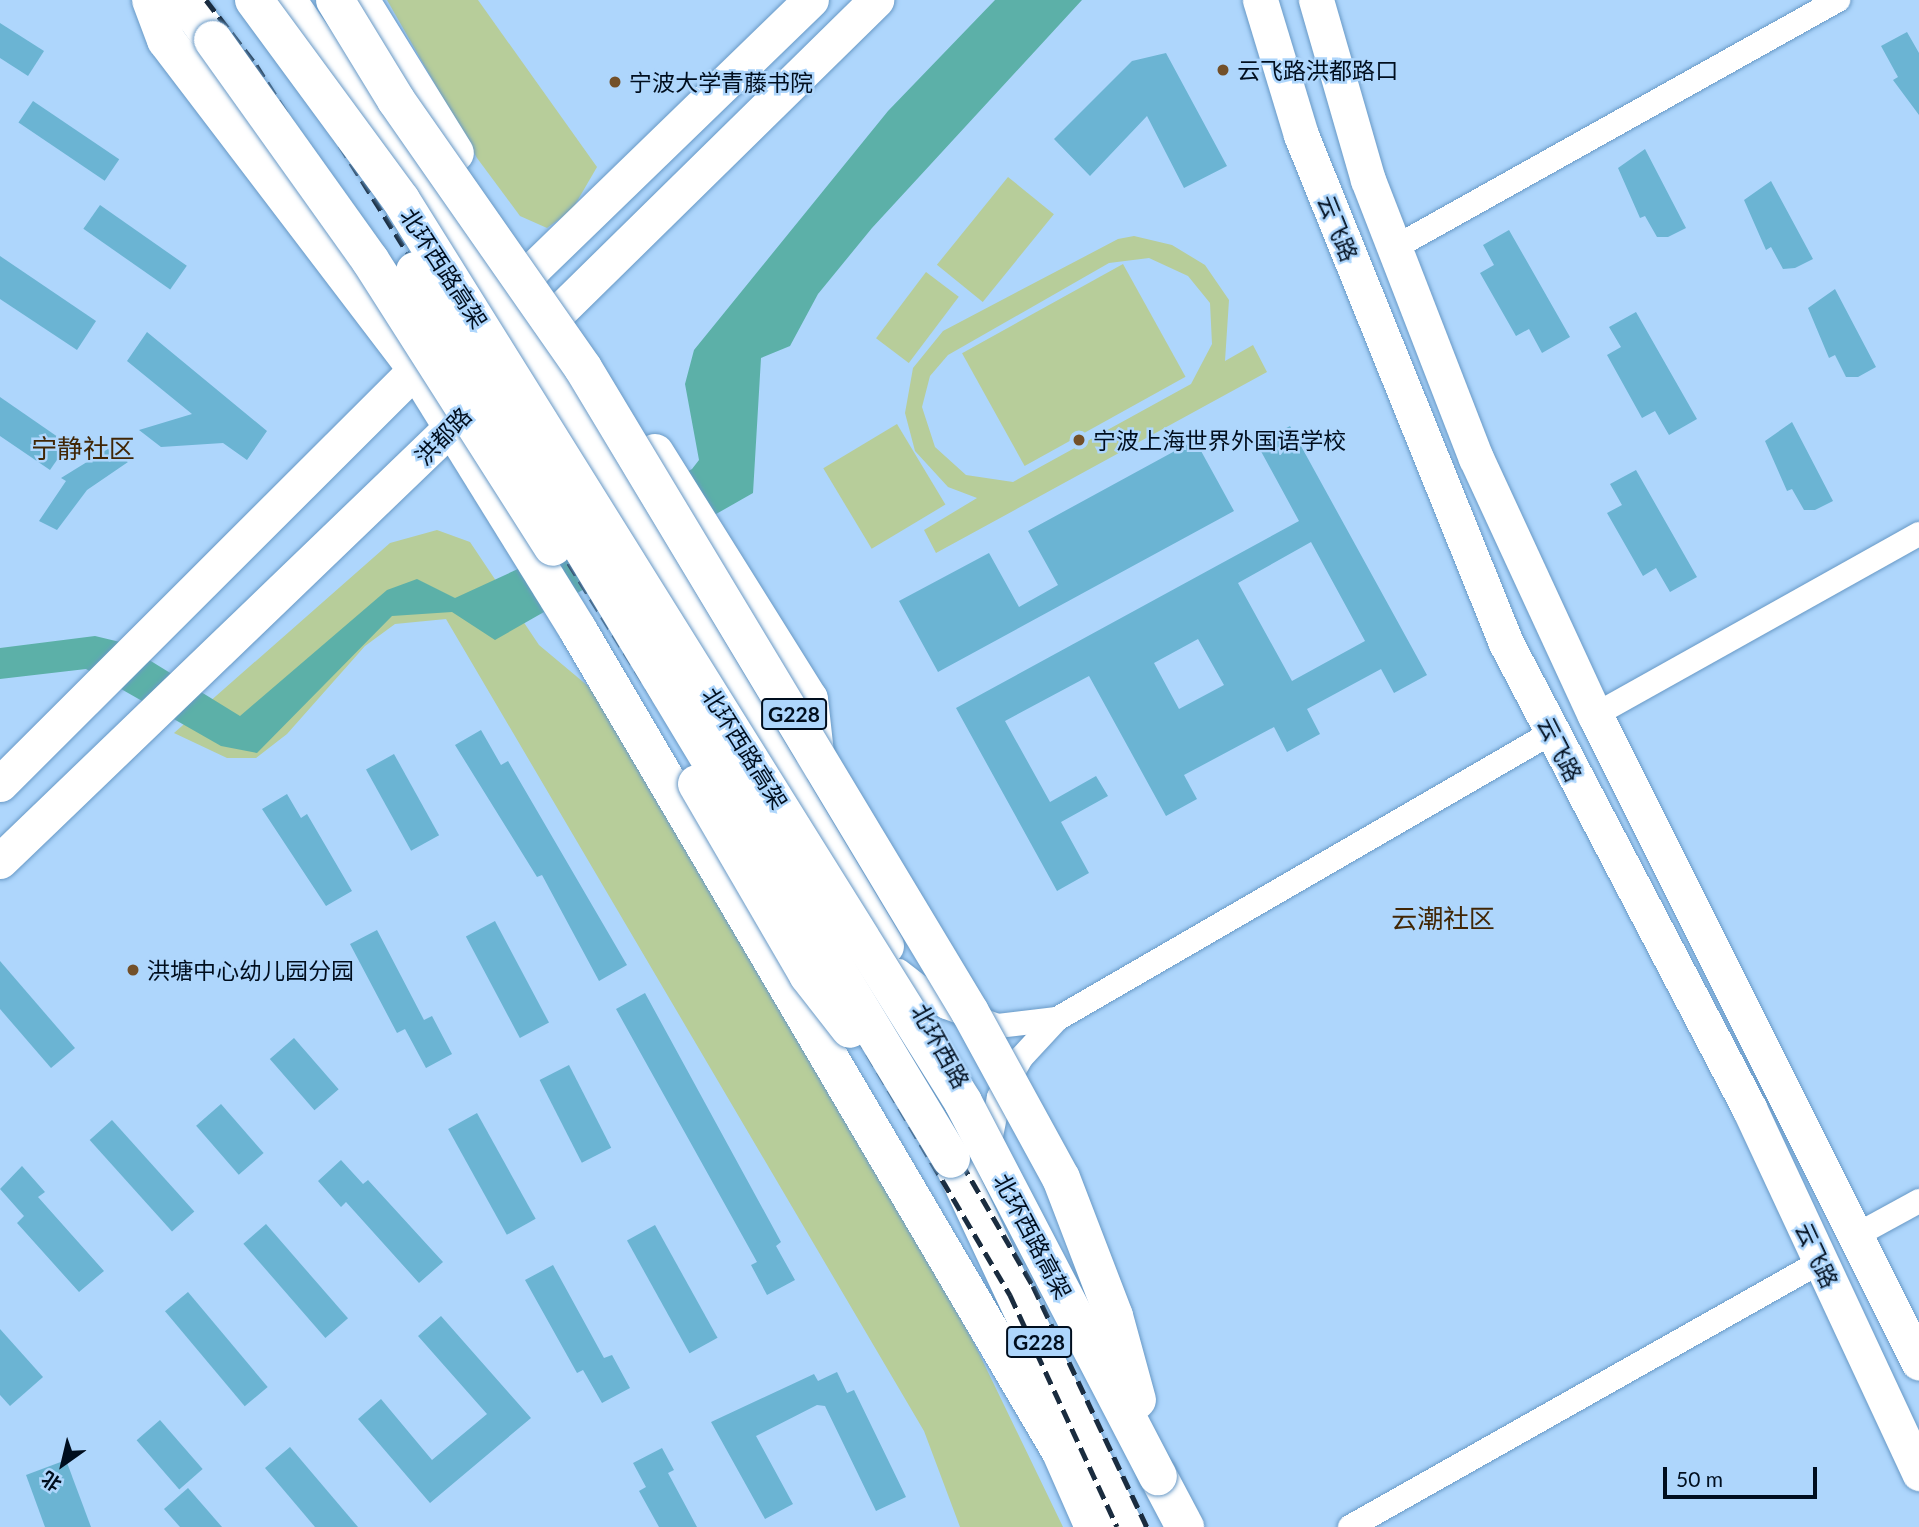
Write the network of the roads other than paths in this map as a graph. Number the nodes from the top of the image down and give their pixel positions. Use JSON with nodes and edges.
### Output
{"nodes":[{"id":1,"x":150,"y":0,"type":"edge"},
{"id":2,"x":184,"y":0,"type":"edge"},
{"id":3,"x":228,"y":0,"type":"edge"},
{"id":4,"x":254,"y":0,"type":"edge"},
{"id":5,"x":287,"y":0,"type":"edge"},
{"id":6,"x":322,"y":0,"type":"edge"},
{"id":7,"x":335,"y":0,"type":"edge"},
{"id":8,"x":360,"y":0,"type":"edge"},
{"id":9,"x":811,"y":0,"type":"edge"},
{"id":10,"x":876,"y":0,"type":"edge"},
{"id":11,"x":1260,"y":0,"type":"edge"},
{"id":12,"x":1316,"y":0,"type":"edge"},
{"id":13,"x":1838,"y":0,"type":"edge"},
{"id":14,"x":396,"y":100,"type":"junction"},
{"id":15,"x":1394,"y":248,"type":"junction"},
{"id":16,"x":533,"y":269,"type":"junction"},
{"id":17,"x":494,"y":297,"type":"junction"},
{"id":18,"x":560,"y":310,"type":"junction"},
{"id":19,"x":524,"y":346,"type":"junction"},
{"id":20,"x":415,"y":367,"type":"junction"},
{"id":21,"x":452,"y":430,"type":"junction"},
{"id":22,"x":1919,"y":534,"type":"edge"},
{"id":23,"x":1595,"y":715,"type":"junction"},
{"id":24,"x":1551,"y":733,"type":"junction"},
{"id":25,"x":0,"y":784,"type":"edge"},
{"id":26,"x":823,"y":834,"type":"junction"},
{"id":27,"x":0,"y":862,"type":"edge"},
{"id":28,"x":899,"y":971,"type":"junction"},
{"id":29,"x":1056,"y":1019,"type":"junction"},
{"id":30,"x":990,"y":1141,"type":"junction"},
{"id":31,"x":951,"y":1159,"type":"junction"},
{"id":32,"x":1919,"y":1201,"type":"edge"},
{"id":33,"x":1855,"y":1236,"type":"junction"},
{"id":34,"x":1820,"y":1262,"type":"junction"},
{"id":35,"x":1919,"y":1363,"type":"edge"},
{"id":36,"x":1919,"y":1473,"type":"edge"},
{"id":37,"x":1158,"y":1476,"type":"junction"},
{"id":38,"x":1094,"y":1527,"type":"edge"},
{"id":39,"x":1124,"y":1527,"type":"edge"},
{"id":40,"x":1168,"y":1527,"type":"edge"},
{"id":41,"x":1185,"y":1527,"type":"edge"},
{"id":42,"x":1350,"y":1527,"type":"edge"}],
"edges":[{"from":1,"to":20,"type":"main road"},
{"from":2,"to":31,"type":"main road","number":"G228","bridge":true},
{"from":3,"to":31,"type":"main road","name":"北环西路高架","bridge":true},
{"from":4,"to":37,"type":"main road","name":"北环西路高架","bridge":true},
{"from":5,"to":17,"type":"main road","name":"北环西路"},
{"from":6,"to":14,"type":"main road","bridge":true},
{"from":7,"to":14,"type":"main road","number":"G228","bridge":true},
{"from":8,"to":16,"type":"main road"},
{"from":9,"to":16,"type":"main road"},
{"from":10,"to":18,"type":"main road","name":"洪都路"},
{"from":11,"to":24,"type":"main road","name":"云飞路"},
{"from":12,"to":15,"type":"main road","name":"云飞路"},
{"from":13,"to":15,"type":"street"},
{"from":14,"to":37,"type":"main road","number":"G228","bridge":true},
{"from":15,"to":23,"type":"main road","name":"云飞路"},
{"from":16,"to":17,"type":"main road"},
{"from":16,"to":18,"type":"main road"},
{"from":17,"to":19,"type":"main road","name":"北环西路"},
{"from":17,"to":20,"type":"main road"},
{"from":18,"to":19,"type":"main road","name":"洪都路"},
{"from":18,"to":26,"type":"main road"},
{"from":19,"to":21,"type":"main road","name":"洪都路"},
{"from":19,"to":26,"type":"main road","name":"北环西路"},
{"from":20,"to":21,"type":"main road"},
{"from":20,"to":25,"type":"main road"},
{"from":21,"to":27,"type":"main road","name":"洪都路"},
{"from":21,"to":38,"type":"main road"},
{"from":22,"to":23,"type":"street"},
{"from":23,"to":33,"type":"main road","name":"云飞路"},
{"from":24,"to":29,"type":"street"},
{"from":24,"to":34,"type":"main road","name":"云飞路"},
{"from":26,"to":28,"type":"main road","name":"北环西路"},
{"from":28,"to":29,"type":"street"},
{"from":28,"to":30,"type":"main road","name":"北环西路"},
{"from":29,"to":30,"type":"street"},
{"from":30,"to":40,"type":"main road","name":"北环西路"},
{"from":31,"to":39,"type":"main road","name":"北环西路高架","number":"G228"},
{"from":32,"to":33,"type":"street"},
{"from":33,"to":35,"type":"main road","name":"云飞路"},
{"from":34,"to":36,"type":"main road","name":"云飞路"},
{"from":34,"to":42,"type":"street"},
{"from":37,"to":41,"type":"main road","name":"北环西路高架","number":"G228"}]}
